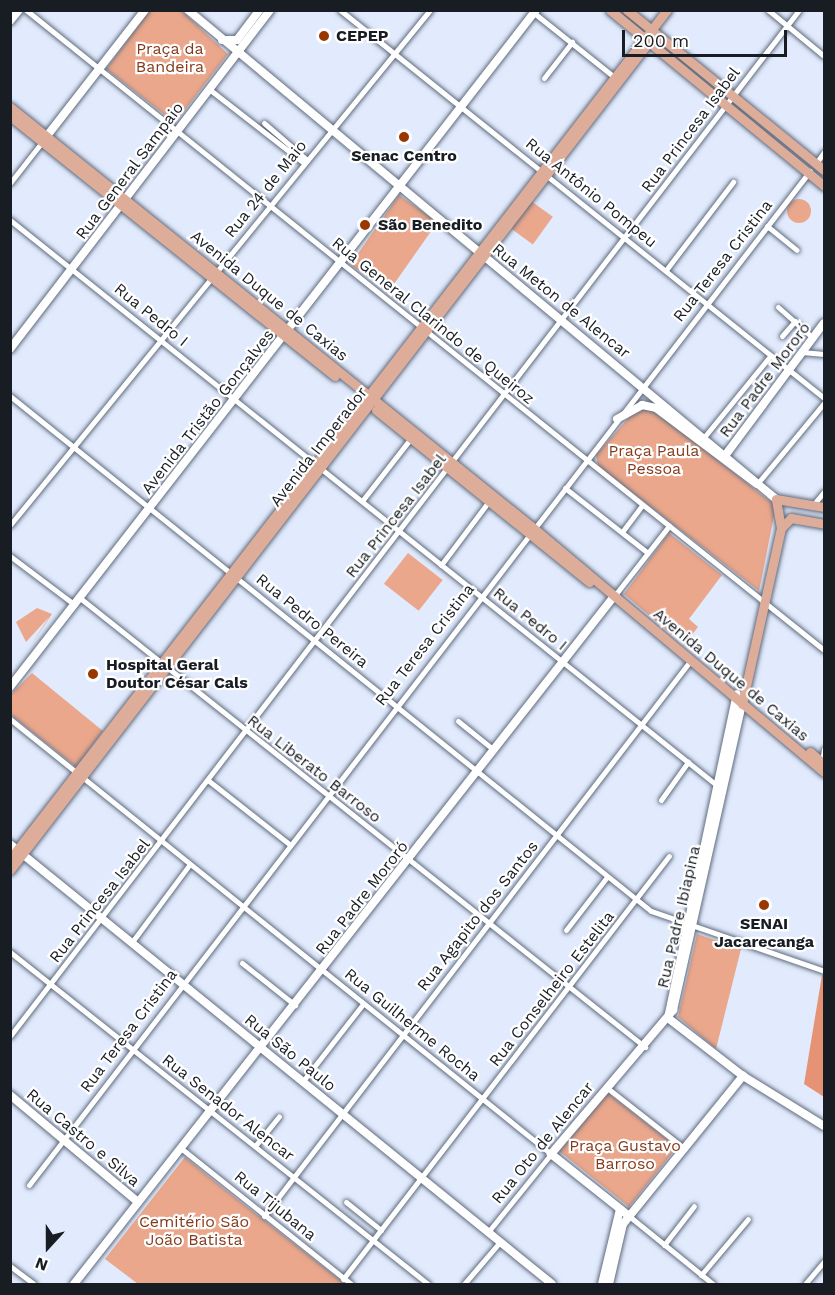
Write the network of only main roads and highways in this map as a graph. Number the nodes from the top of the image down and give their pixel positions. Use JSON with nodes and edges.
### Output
{"nodes":[{"id":1,"x":610,"y":10,"type":"edge"},
{"id":2,"x":627,"y":10,"type":"edge"},
{"id":3,"x":667,"y":10,"type":"edge"},
{"id":4,"x":652,"y":30,"type":"junction"},
{"id":5,"x":646,"y":39,"type":"junction"},
{"id":6,"x":731,"y":100,"type":"junction"},
{"id":7,"x":10,"y":107,"type":"edge"},
{"id":8,"x":10,"y":116,"type":"edge"},
{"id":9,"x":45,"y":139,"type":"junction"},
{"id":10,"x":814,"y":166,"type":"junction"},
{"id":11,"x":825,"y":170,"type":"edge"},
{"id":12,"x":543,"y":173,"type":"junction"},
{"id":13,"x":825,"y":186,"type":"edge"},
{"id":14,"x":369,"y":400,"type":"junction"},
{"id":15,"x":452,"y":467,"type":"junction"},
{"id":16,"x":825,"y":507,"type":"edge"},
{"id":17,"x":825,"y":524,"type":"edge"},
{"id":18,"x":781,"y":528,"type":"junction"},
{"id":19,"x":531,"y":531,"type":"junction"},
{"id":20,"x":740,"y":699,"type":"junction"},
{"id":21,"x":824,"y":766,"type":"edge"},
{"id":22,"x":17,"y":849,"type":"edge"},
{"id":23,"x":10,"y":859,"type":"edge"},
{"id":24,"x":10,"y":870,"type":"edge"}],
"edges":[{"from":1,"to":5,"type":"main road"},
{"from":2,"to":4,"type":"main road"},
{"from":3,"to":4,"type":"main road","name":"Avenida Imperador"},
{"from":4,"to":5,"type":"main road","name":"Avenida Imperador"},
{"from":4,"to":6,"type":"main road"},
{"from":5,"to":6,"type":"main road"},
{"from":5,"to":12,"type":"main road","name":"Avenida Imperador"},
{"from":5,"to":12,"type":"main road","name":"Avenida Imperador"},
{"from":6,"to":10,"type":"main road"},
{"from":7,"to":9,"type":"main road","name":"Avenida Duque de Caxias"},
{"from":8,"to":9,"type":"main road","name":"Avenida Duque de Caxias"},
{"from":9,"to":14,"type":"main road","name":"Avenida Duque de Caxias"},
{"from":10,"to":11,"type":"main road"},
{"from":10,"to":13,"type":"main road"},
{"from":12,"to":14,"type":"main road","name":"Avenida Imperador"},
{"from":14,"to":15,"type":"main road","name":"Avenida Duque de Caxias"},
{"from":14,"to":15,"type":"main road","name":"Avenida Duque de Caxias"},
{"from":14,"to":22,"type":"main road","name":"Avenida Imperador"},
{"from":15,"to":19,"type":"main road","name":"Avenida Duque de Caxias"},
{"from":15,"to":19,"type":"main road","name":"Avenida Duque de Caxias"},
{"from":16,"to":18,"type":"main road","name":"Rua Padre Ibiapina"},
{"from":17,"to":18,"type":"main road"},
{"from":18,"to":20,"type":"main road","name":"Rua Padre Ibiapina"},
{"from":19,"to":20,"type":"main road","name":"Avenida Duque de Caxias"},
{"from":20,"to":21,"type":"main road","name":"Avenida Duque de Caxias"},
{"from":22,"to":23,"type":"main road","name":"Avenida Imperador"},
{"from":22,"to":24,"type":"main road","name":"Avenida Imperador"}]}
